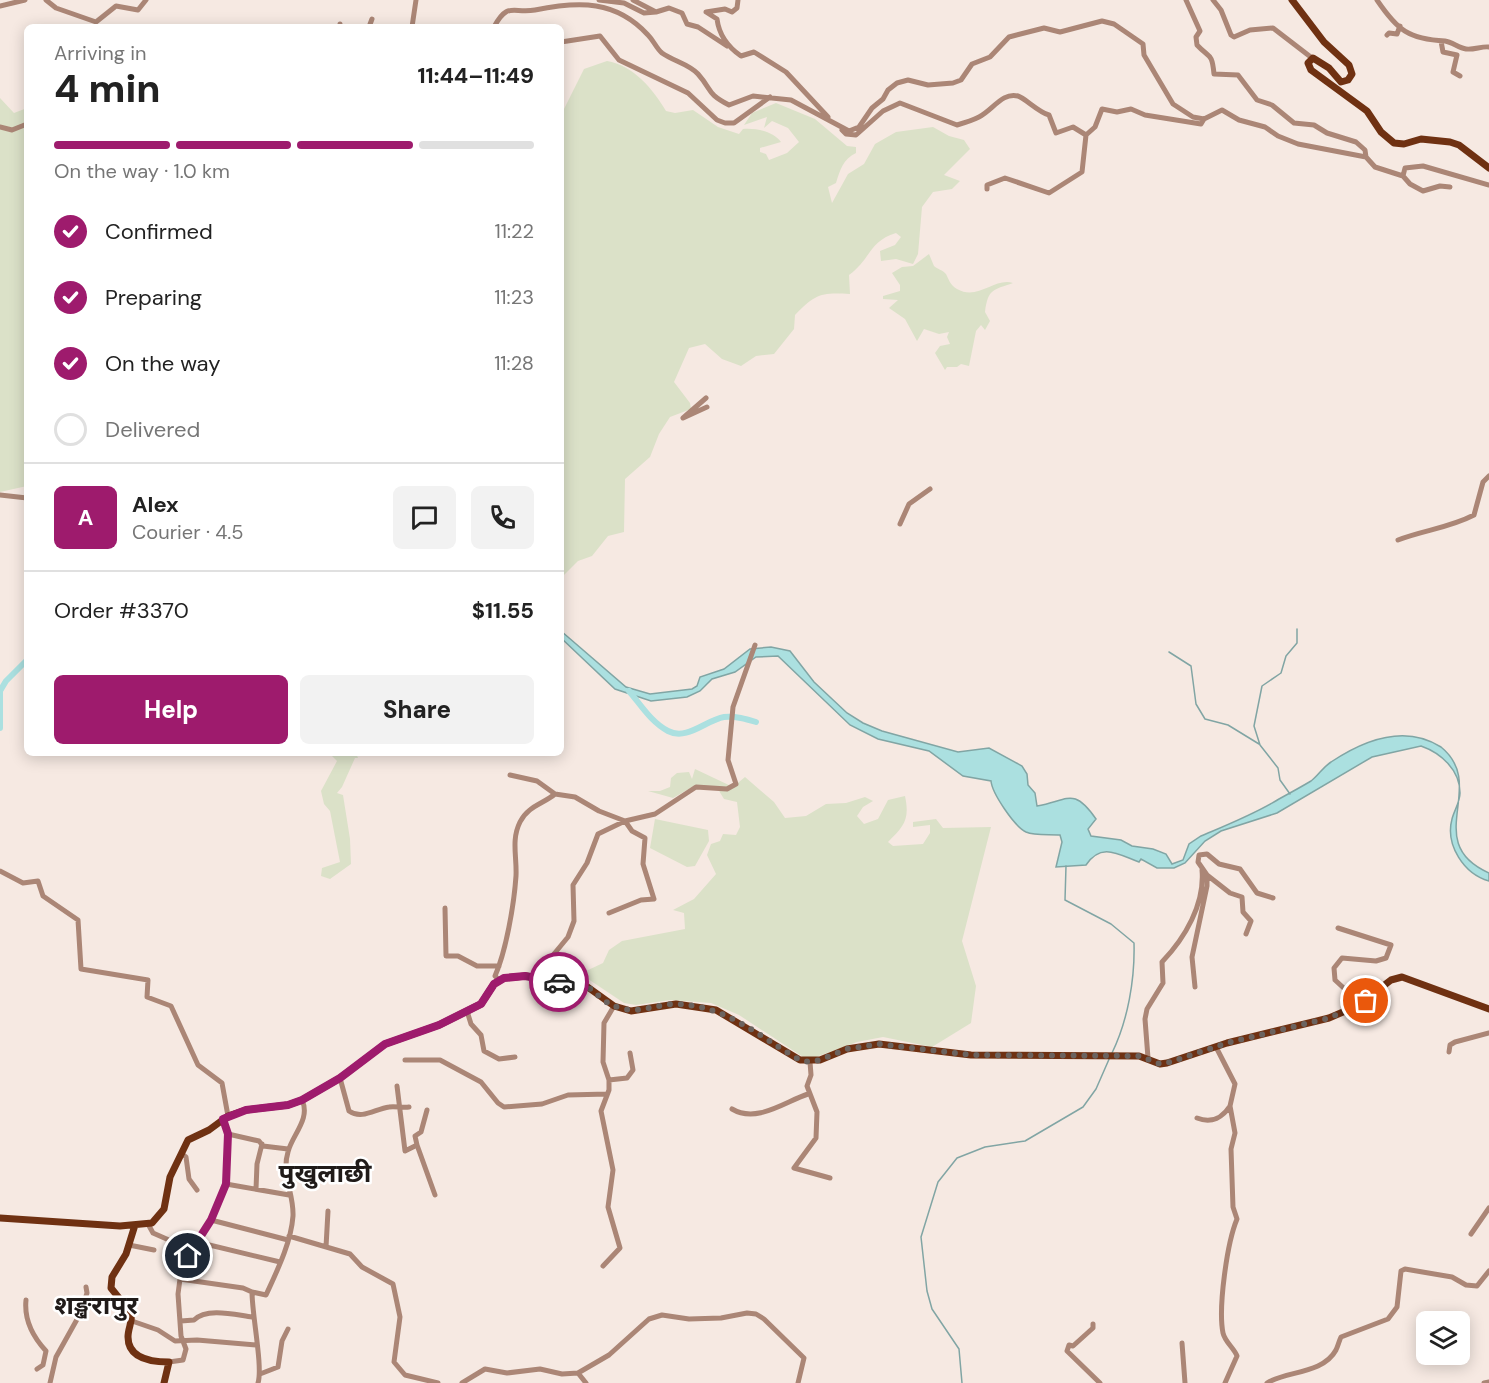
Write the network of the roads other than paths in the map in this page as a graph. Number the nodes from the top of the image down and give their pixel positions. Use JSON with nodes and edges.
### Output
{"nodes":[{"id":1,"x":26,"y":0,"type":"edge"},
{"id":2,"x":46,"y":0,"type":"edge"},
{"id":3,"x":146,"y":0,"type":"edge"},
{"id":4,"x":416,"y":0,"type":"edge"},
{"id":5,"x":568,"y":0,"type":"edge"},
{"id":6,"x":599,"y":0,"type":"edge"},
{"id":7,"x":633,"y":0,"type":"edge"},
{"id":8,"x":738,"y":0,"type":"edge"},
{"id":9,"x":1186,"y":0,"type":"edge"},
{"id":10,"x":1213,"y":0,"type":"edge"},
{"id":11,"x":1292,"y":0,"type":"edge"},
{"id":12,"x":1377,"y":0,"type":"edge"},
{"id":13,"x":0,"y":6,"type":"edge"},
{"id":14,"x":550,"y":7,"type":"junction"},
{"id":15,"x":656,"y":12,"type":"junction"},
{"id":16,"x":372,"y":19,"type":"dead end"},
{"id":17,"x":370,"y":24,"type":"edge"},
{"id":18,"x":412,"y":24,"type":"edge"},
{"id":19,"x":496,"y":24,"type":"edge"},
{"id":20,"x":1400,"y":26,"type":"junction"},
{"id":21,"x":1387,"y":35,"type":"dead end"},
{"id":22,"x":564,"y":42,"type":"edge"},
{"id":23,"x":1441,"y":42,"type":"junction"},
{"id":24,"x":729,"y":47,"type":"junction"},
{"id":25,"x":1489,"y":47,"type":"edge"},
{"id":26,"x":1311,"y":58,"type":"junction"},
{"id":27,"x":1460,"y":76,"type":"dead end"},
{"id":28,"x":770,"y":97,"type":"junction"},
{"id":29,"x":1204,"y":119,"type":"junction"},
{"id":30,"x":831,"y":121,"type":"junction"},
{"id":31,"x":24,"y":124,"type":"edge"},
{"id":32,"x":0,"y":126,"type":"edge"},
{"id":33,"x":840,"y":128,"type":"junction"},
{"id":34,"x":1086,"y":135,"type":"junction"},
{"id":35,"x":1366,"y":157,"type":"junction"},
{"id":36,"x":1489,"y":168,"type":"edge"},
{"id":37,"x":1402,"y":176,"type":"junction"},
{"id":38,"x":1489,"y":185,"type":"edge"},
{"id":39,"x":1450,"y":187,"type":"dead end"},
{"id":40,"x":987,"y":189,"type":"dead end"},
{"id":41,"x":706,"y":398,"type":"dead end"},
{"id":42,"x":707,"y":407,"type":"dead end"},
{"id":43,"x":1489,"y":476,"type":"edge"},
{"id":44,"x":930,"y":489,"type":"dead end"},
{"id":45,"x":0,"y":495,"type":"edge"},
{"id":46,"x":24,"y":498,"type":"edge"},
{"id":47,"x":900,"y":524,"type":"dead end"},
{"id":48,"x":1398,"y":540,"type":"dead end"},
{"id":49,"x":755,"y":645,"type":"dead end"},
{"id":50,"x":510,"y":776,"type":"dead end"},
{"id":51,"x":555,"y":794,"type":"junction"},
{"id":52,"x":625,"y":821,"type":"junction"},
{"id":53,"x":0,"y":871,"type":"edge"},
{"id":54,"x":1205,"y":873,"type":"junction"},
{"id":55,"x":1274,"y":898,"type":"dead end"},
{"id":56,"x":445,"y":908,"type":"dead end"},
{"id":57,"x":609,"y":913,"type":"dead end"},
{"id":58,"x":1338,"y":928,"type":"dead end"},
{"id":59,"x":1246,"y":934,"type":"dead end"},
{"id":60,"x":499,"y":966,"type":"junction"},
{"id":61,"x":535,"y":977,"type":"junction"},
{"id":62,"x":499,"y":980,"type":"junction"},
{"id":63,"x":1194,"y":987,"type":"dead end"},
{"id":64,"x":614,"y":1006,"type":"junction"},
{"id":65,"x":1357,"y":1006,"type":"junction"},
{"id":66,"x":1489,"y":1009,"type":"edge"},
{"id":67,"x":467,"y":1011,"type":"junction"},
{"id":68,"x":1489,"y":1033,"type":"edge"},
{"id":69,"x":1215,"y":1047,"type":"junction"},
{"id":70,"x":1449,"y":1052,"type":"dead end"},
{"id":71,"x":630,"y":1053,"type":"dead end"},
{"id":72,"x":515,"y":1057,"type":"dead end"},
{"id":73,"x":1148,"y":1058,"type":"junction"},
{"id":74,"x":405,"y":1060,"type":"dead end"},
{"id":75,"x":810,"y":1062,"type":"junction"},
{"id":76,"x":340,"y":1078,"type":"junction"},
{"id":77,"x":609,"y":1080,"type":"junction"},
{"id":78,"x":397,"y":1086,"type":"dead end"},
{"id":79,"x":607,"y":1094,"type":"junction"},
{"id":80,"x":808,"y":1094,"type":"junction"},
{"id":81,"x":302,"y":1100,"type":"junction"},
{"id":82,"x":1230,"y":1106,"type":"junction"},
{"id":83,"x":409,"y":1107,"type":"dead end"},
{"id":84,"x":400,"y":1108,"type":"junction"},
{"id":85,"x":732,"y":1109,"type":"dead end"},
{"id":86,"x":427,"y":1110,"type":"dead end"},
{"id":87,"x":226,"y":1118,"type":"junction"},
{"id":88,"x":1197,"y":1118,"type":"dead end"},
{"id":89,"x":228,"y":1134,"type":"junction"},
{"id":90,"x":261,"y":1144,"type":"junction"},
{"id":91,"x":417,"y":1145,"type":"junction"},
{"id":92,"x":288,"y":1149,"type":"junction"},
{"id":93,"x":182,"y":1154,"type":"junction"},
{"id":94,"x":830,"y":1178,"type":"dead end"},
{"id":95,"x":226,"y":1184,"type":"junction"},
{"id":96,"x":256,"y":1189,"type":"junction"},
{"id":97,"x":197,"y":1190,"type":"dead end"},
{"id":98,"x":289,"y":1195,"type":"junction"},
{"id":99,"x":435,"y":1195,"type":"dead end"},
{"id":100,"x":1489,"y":1208,"type":"edge"},
{"id":101,"x":328,"y":1211,"type":"dead end"},
{"id":102,"x":0,"y":1218,"type":"edge"},
{"id":103,"x":211,"y":1220,"type":"junction"},
{"id":104,"x":148,"y":1224,"type":"junction"},
{"id":105,"x":135,"y":1225,"type":"junction"},
{"id":106,"x":1471,"y":1234,"type":"dead end"},
{"id":107,"x":289,"y":1238,"type":"junction"},
{"id":108,"x":195,"y":1244,"type":"junction"},
{"id":109,"x":129,"y":1245,"type":"junction"},
{"id":110,"x":326,"y":1247,"type":"junction"},
{"id":111,"x":154,"y":1250,"type":"dead end"},
{"id":112,"x":280,"y":1262,"type":"junction"},
{"id":113,"x":603,"y":1266,"type":"dead end"},
{"id":114,"x":1489,"y":1270,"type":"edge"},
{"id":115,"x":180,"y":1279,"type":"junction"},
{"id":116,"x":86,"y":1287,"type":"dead end"},
{"id":117,"x":252,"y":1292,"type":"junction"},
{"id":118,"x":26,"y":1300,"type":"dead end"},
{"id":119,"x":252,"y":1317,"type":"junction"},
{"id":120,"x":181,"y":1321,"type":"junction"},
{"id":121,"x":132,"y":1322,"type":"junction"},
{"id":122,"x":1093,"y":1324,"type":"dead end"},
{"id":123,"x":288,"y":1329,"type":"dead end"},
{"id":124,"x":183,"y":1342,"type":"junction"},
{"id":125,"x":1182,"y":1342,"type":"dead end"},
{"id":126,"x":256,"y":1345,"type":"junction"},
{"id":127,"x":169,"y":1362,"type":"junction"},
{"id":128,"x":37,"y":1369,"type":"dead end"},
{"id":129,"x":578,"y":1372,"type":"junction"},
{"id":130,"x":260,"y":1374,"type":"junction"},
{"id":131,"x":1266,"y":1382,"type":"edge"},
{"id":132,"x":1489,"y":1382,"type":"edge"},
{"id":133,"x":50,"y":1383,"type":"edge"},
{"id":134,"x":164,"y":1383,"type":"edge"},
{"id":135,"x":258,"y":1383,"type":"edge"},
{"id":136,"x":438,"y":1383,"type":"edge"},
{"id":137,"x":462,"y":1383,"type":"edge"},
{"id":138,"x":586,"y":1383,"type":"edge"},
{"id":139,"x":798,"y":1383,"type":"edge"},
{"id":140,"x":1100,"y":1383,"type":"edge"},
{"id":141,"x":1185,"y":1383,"type":"edge"},
{"id":142,"x":1225,"y":1383,"type":"edge"},
{"id":143,"x":1484,"y":1383,"type":"edge"}],
"edges":[{"from":1,"to":13,"type":"street"},
{"from":2,"to":3,"type":"street"},
{"from":4,"to":18,"type":"street"},
{"from":5,"to":14,"type":"street"},
{"from":6,"to":15,"type":"street"},
{"from":7,"to":15,"type":"street"},
{"from":8,"to":24,"type":"street"},
{"from":9,"to":35,"type":"street"},
{"from":10,"to":26,"type":"street"},
{"from":11,"to":26,"type":"main road"},
{"from":12,"to":20,"type":"street"},
{"from":14,"to":19,"type":"street"},
{"from":14,"to":28,"type":"street"},
{"from":15,"to":24,"type":"street"},
{"from":16,"to":17,"type":"street"},
{"from":20,"to":21,"type":"street"},
{"from":20,"to":23,"type":"street"},
{"from":22,"to":28,"type":"street"},
{"from":23,"to":25,"type":"street"},
{"from":23,"to":27,"type":"street"},
{"from":24,"to":30,"type":"street"},
{"from":26,"to":36,"type":"main road"},
{"from":28,"to":30,"type":"street"},
{"from":29,"to":33,"type":"street"},
{"from":29,"to":34,"type":"street"},
{"from":29,"to":35,"type":"street"},
{"from":30,"to":33,"type":"street"},
{"from":31,"to":32,"type":"street"},
{"from":33,"to":34,"type":"street"},
{"from":34,"to":40,"type":"street"},
{"from":35,"to":37,"type":"street"},
{"from":37,"to":38,"type":"street"},
{"from":37,"to":39,"type":"street"},
{"from":41,"to":42,"type":"street"},
{"from":43,"to":48,"type":"street"},
{"from":44,"to":47,"type":"street"},
{"from":45,"to":46,"type":"street"},
{"from":49,"to":52,"type":"street"},
{"from":50,"to":51,"type":"street"},
{"from":51,"to":52,"type":"street"},
{"from":51,"to":60,"type":"street"},
{"from":52,"to":57,"type":"street"},
{"from":52,"to":61,"type":"street"},
{"from":53,"to":87,"type":"street"},
{"from":54,"to":55,"type":"street"},
{"from":54,"to":59,"type":"street"},
{"from":54,"to":63,"type":"street"},
{"from":54,"to":73,"type":"street"},
{"from":56,"to":60,"type":"street"},
{"from":58,"to":65,"type":"street"},
{"from":60,"to":62,"type":"street"},
{"from":61,"to":62,"type":"main road"},
{"from":61,"to":64,"type":"main road"},
{"from":62,"to":67,"type":"main road"},
{"from":64,"to":75,"type":"main road"},
{"from":64,"to":77,"type":"street"},
{"from":65,"to":66,"type":"main road"},
{"from":65,"to":69,"type":"main road"},
{"from":67,"to":72,"type":"street"},
{"from":67,"to":76,"type":"main road"},
{"from":68,"to":70,"type":"street"},
{"from":69,"to":73,"type":"main road"},
{"from":69,"to":82,"type":"street"},
{"from":71,"to":77,"type":"street"},
{"from":73,"to":75,"type":"main road"},
{"from":74,"to":79,"type":"street"},
{"from":75,"to":80,"type":"street"},
{"from":76,"to":81,"type":"main road"},
{"from":76,"to":84,"type":"street"},
{"from":77,"to":79,"type":"street"},
{"from":78,"to":84,"type":"street"},
{"from":79,"to":113,"type":"street"},
{"from":80,"to":85,"type":"street"},
{"from":80,"to":94,"type":"street"},
{"from":81,"to":87,"type":"main road"},
{"from":81,"to":92,"type":"street"},
{"from":82,"to":88,"type":"street"},
{"from":82,"to":142,"type":"street"},
{"from":83,"to":84,"type":"street"},
{"from":84,"to":91,"type":"street"},
{"from":86,"to":91,"type":"street"},
{"from":87,"to":89,"type":"street"},
{"from":87,"to":93,"type":"main road"},
{"from":89,"to":90,"type":"street"},
{"from":89,"to":95,"type":"street"},
{"from":90,"to":92,"type":"street"},
{"from":90,"to":96,"type":"street"},
{"from":91,"to":99,"type":"street"},
{"from":92,"to":98,"type":"street"},
{"from":93,"to":97,"type":"street"},
{"from":93,"to":104,"type":"main road"},
{"from":95,"to":96,"type":"street"},
{"from":95,"to":103,"type":"street"},
{"from":96,"to":98,"type":"street"},
{"from":98,"to":107,"type":"street"},
{"from":100,"to":106,"type":"street"},
{"from":101,"to":110,"type":"street"},
{"from":102,"to":105,"type":"main road"},
{"from":103,"to":107,"type":"street"},
{"from":103,"to":108,"type":"street"},
{"from":104,"to":105,"type":"main road"},
{"from":104,"to":108,"type":"street"},
{"from":105,"to":109,"type":"main road"},
{"from":107,"to":110,"type":"street"},
{"from":107,"to":112,"type":"street"},
{"from":108,"to":112,"type":"street"},
{"from":108,"to":115,"type":"street"},
{"from":109,"to":111,"type":"street"},
{"from":109,"to":121,"type":"main road"},
{"from":110,"to":136,"type":"street"},
{"from":112,"to":117,"type":"street"},
{"from":114,"to":131,"type":"street"},
{"from":115,"to":117,"type":"street"},
{"from":115,"to":120,"type":"street"},
{"from":116,"to":133,"type":"street"},
{"from":117,"to":119,"type":"street"},
{"from":118,"to":128,"type":"street"},
{"from":119,"to":120,"type":"street"},
{"from":119,"to":126,"type":"street"},
{"from":120,"to":124,"type":"street"},
{"from":121,"to":124,"type":"street"},
{"from":121,"to":127,"type":"main road"},
{"from":122,"to":140,"type":"street"},
{"from":123,"to":130,"type":"street"},
{"from":124,"to":126,"type":"street"},
{"from":124,"to":127,"type":"street"},
{"from":125,"to":141,"type":"street"},
{"from":126,"to":130,"type":"street"},
{"from":127,"to":134,"type":"main road"},
{"from":129,"to":137,"type":"street"},
{"from":129,"to":138,"type":"street"},
{"from":129,"to":139,"type":"street"},
{"from":130,"to":135,"type":"street"},
{"from":132,"to":143,"type":"street"}]}
